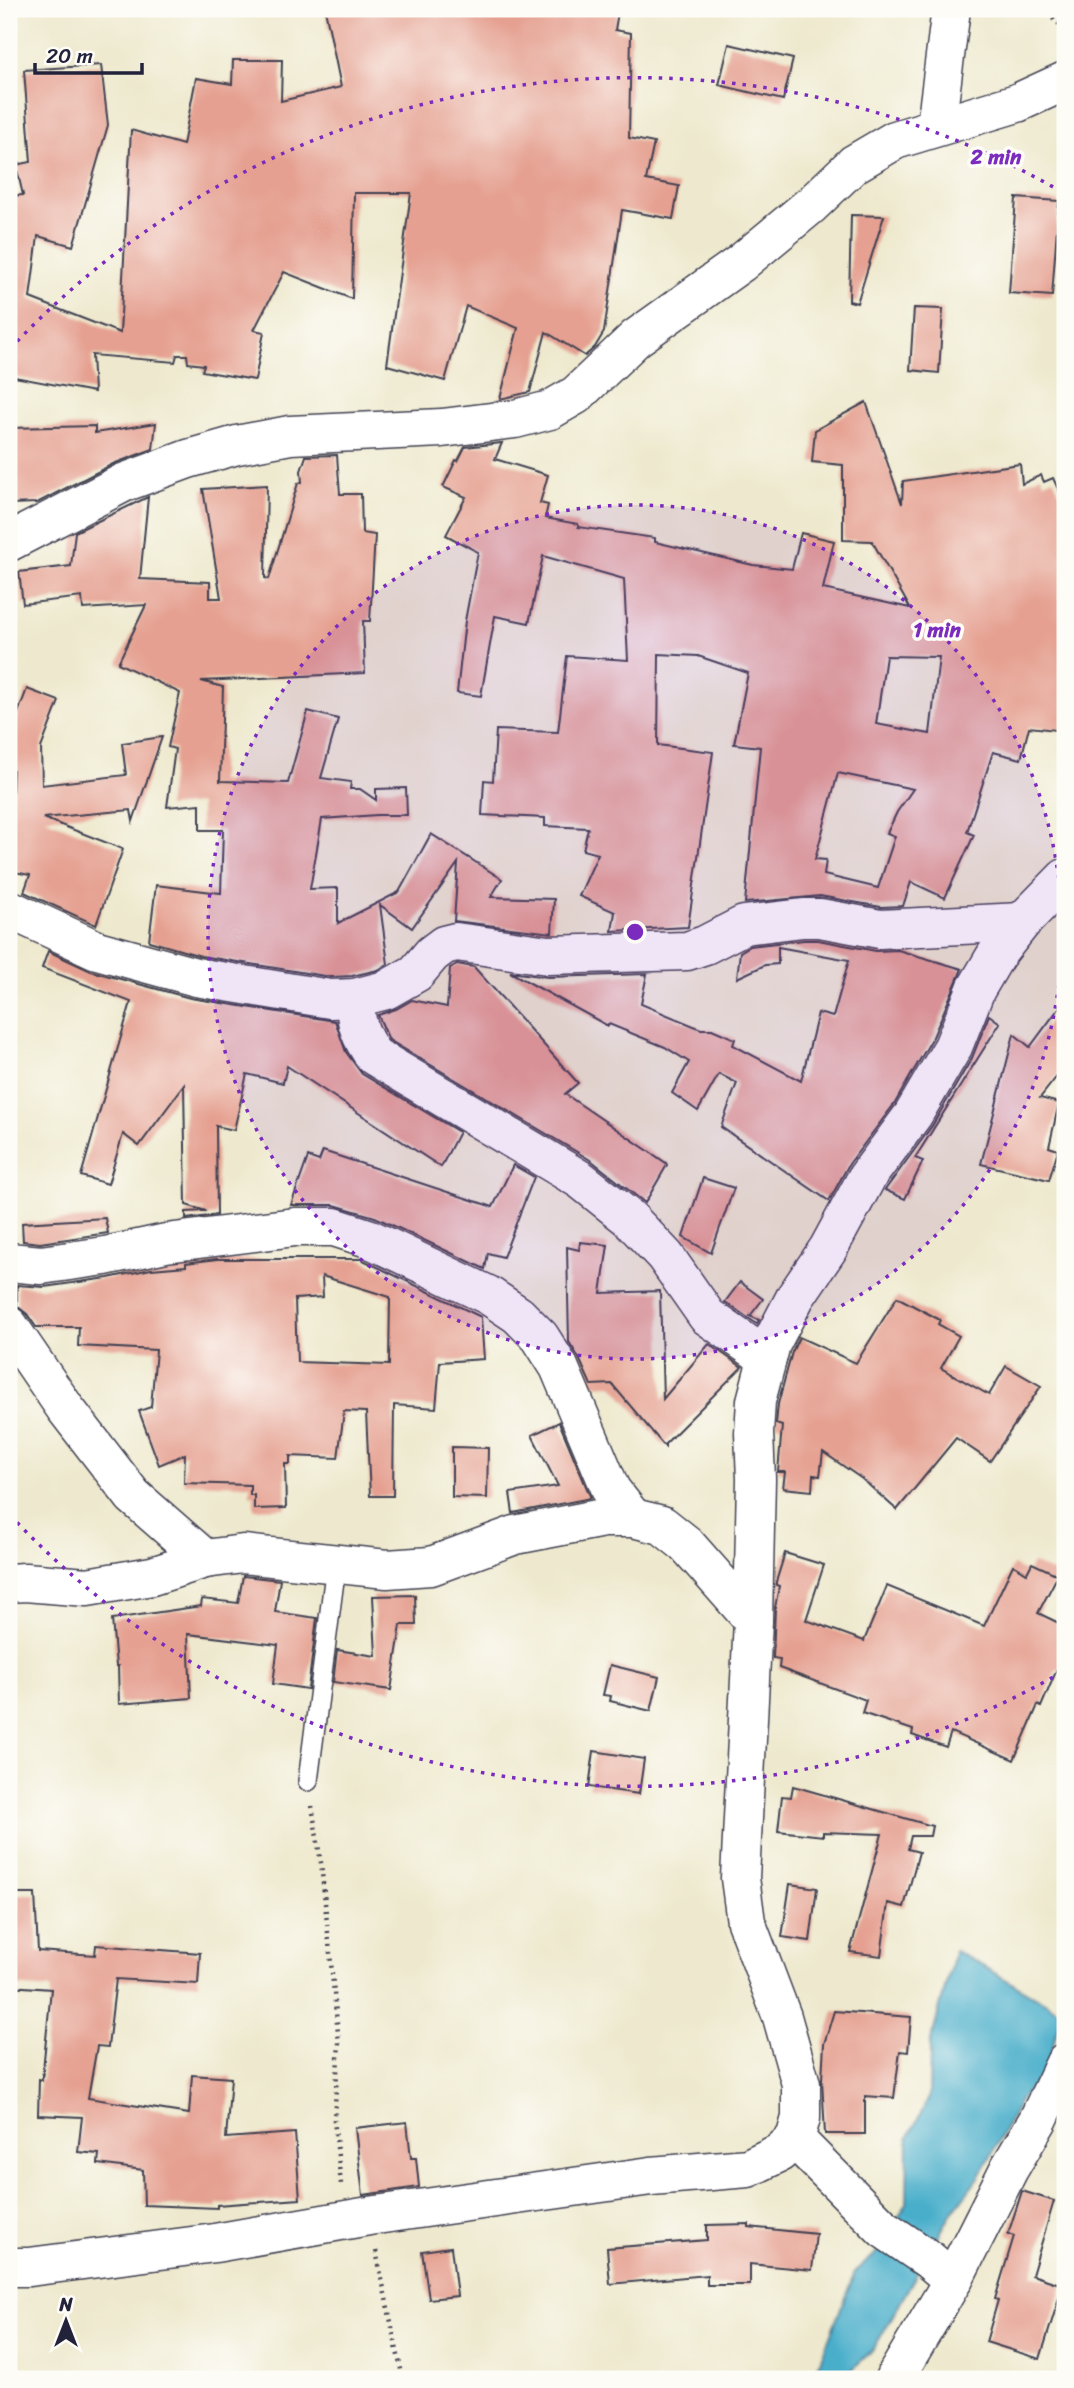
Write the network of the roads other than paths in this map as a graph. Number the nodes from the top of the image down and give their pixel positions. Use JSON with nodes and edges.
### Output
{"nodes":[{"id":1,"x":951,"y":9,"type":"edge"},
{"id":2,"x":1065,"y":81,"type":"edge"},
{"id":3,"x":936,"y":127,"type":"junction"},
{"id":4,"x":9,"y":542,"type":"edge"},
{"id":5,"x":1065,"y":878,"type":"edge"},
{"id":6,"x":9,"y":909,"type":"edge"},
{"id":7,"x":1022,"y":922,"type":"junction"},
{"id":8,"x":355,"y":998,"type":"junction"},
{"id":9,"x":9,"y":1262,"type":"edge"},
{"id":10,"x":9,"y":1326,"type":"edge"},
{"id":11,"x":767,"y":1357,"type":"junction"},
{"id":12,"x":633,"y":1518,"type":"junction"},
{"id":13,"x":205,"y":1559,"type":"junction"},
{"id":14,"x":336,"y":1565,"type":"junction"},
{"id":15,"x":9,"y":1583,"type":"edge"},
{"id":16,"x":753,"y":1620,"type":"junction"},
{"id":17,"x":308,"y":1781,"type":"road end"},
{"id":18,"x":1065,"y":2063,"type":"edge"},
{"id":19,"x":795,"y":2138,"type":"junction"},
{"id":20,"x":9,"y":2267,"type":"edge"},
{"id":21,"x":953,"y":2280,"type":"junction"},
{"id":22,"x":894,"y":2379,"type":"edge"}],
"edges":[{"from":1,"to":3,"type":"street"},
{"from":2,"to":3,"type":"street"},
{"from":3,"to":4,"type":"street"},
{"from":5,"to":7,"type":"street"},
{"from":6,"to":8,"type":"street"},
{"from":7,"to":8,"type":"street"},
{"from":7,"to":11,"type":"street"},
{"from":8,"to":11,"type":"street"},
{"from":9,"to":12,"type":"street"},
{"from":10,"to":13,"type":"street"},
{"from":11,"to":16,"type":"street"},
{"from":12,"to":14,"type":"street"},
{"from":12,"to":16,"type":"street"},
{"from":13,"to":14,"type":"street"},
{"from":13,"to":15,"type":"street"},
{"from":14,"to":17,"type":"lane"},
{"from":16,"to":19,"type":"street"},
{"from":18,"to":21,"type":"street"},
{"from":19,"to":20,"type":"street"},
{"from":19,"to":21,"type":"street"},
{"from":21,"to":22,"type":"street"}]}
